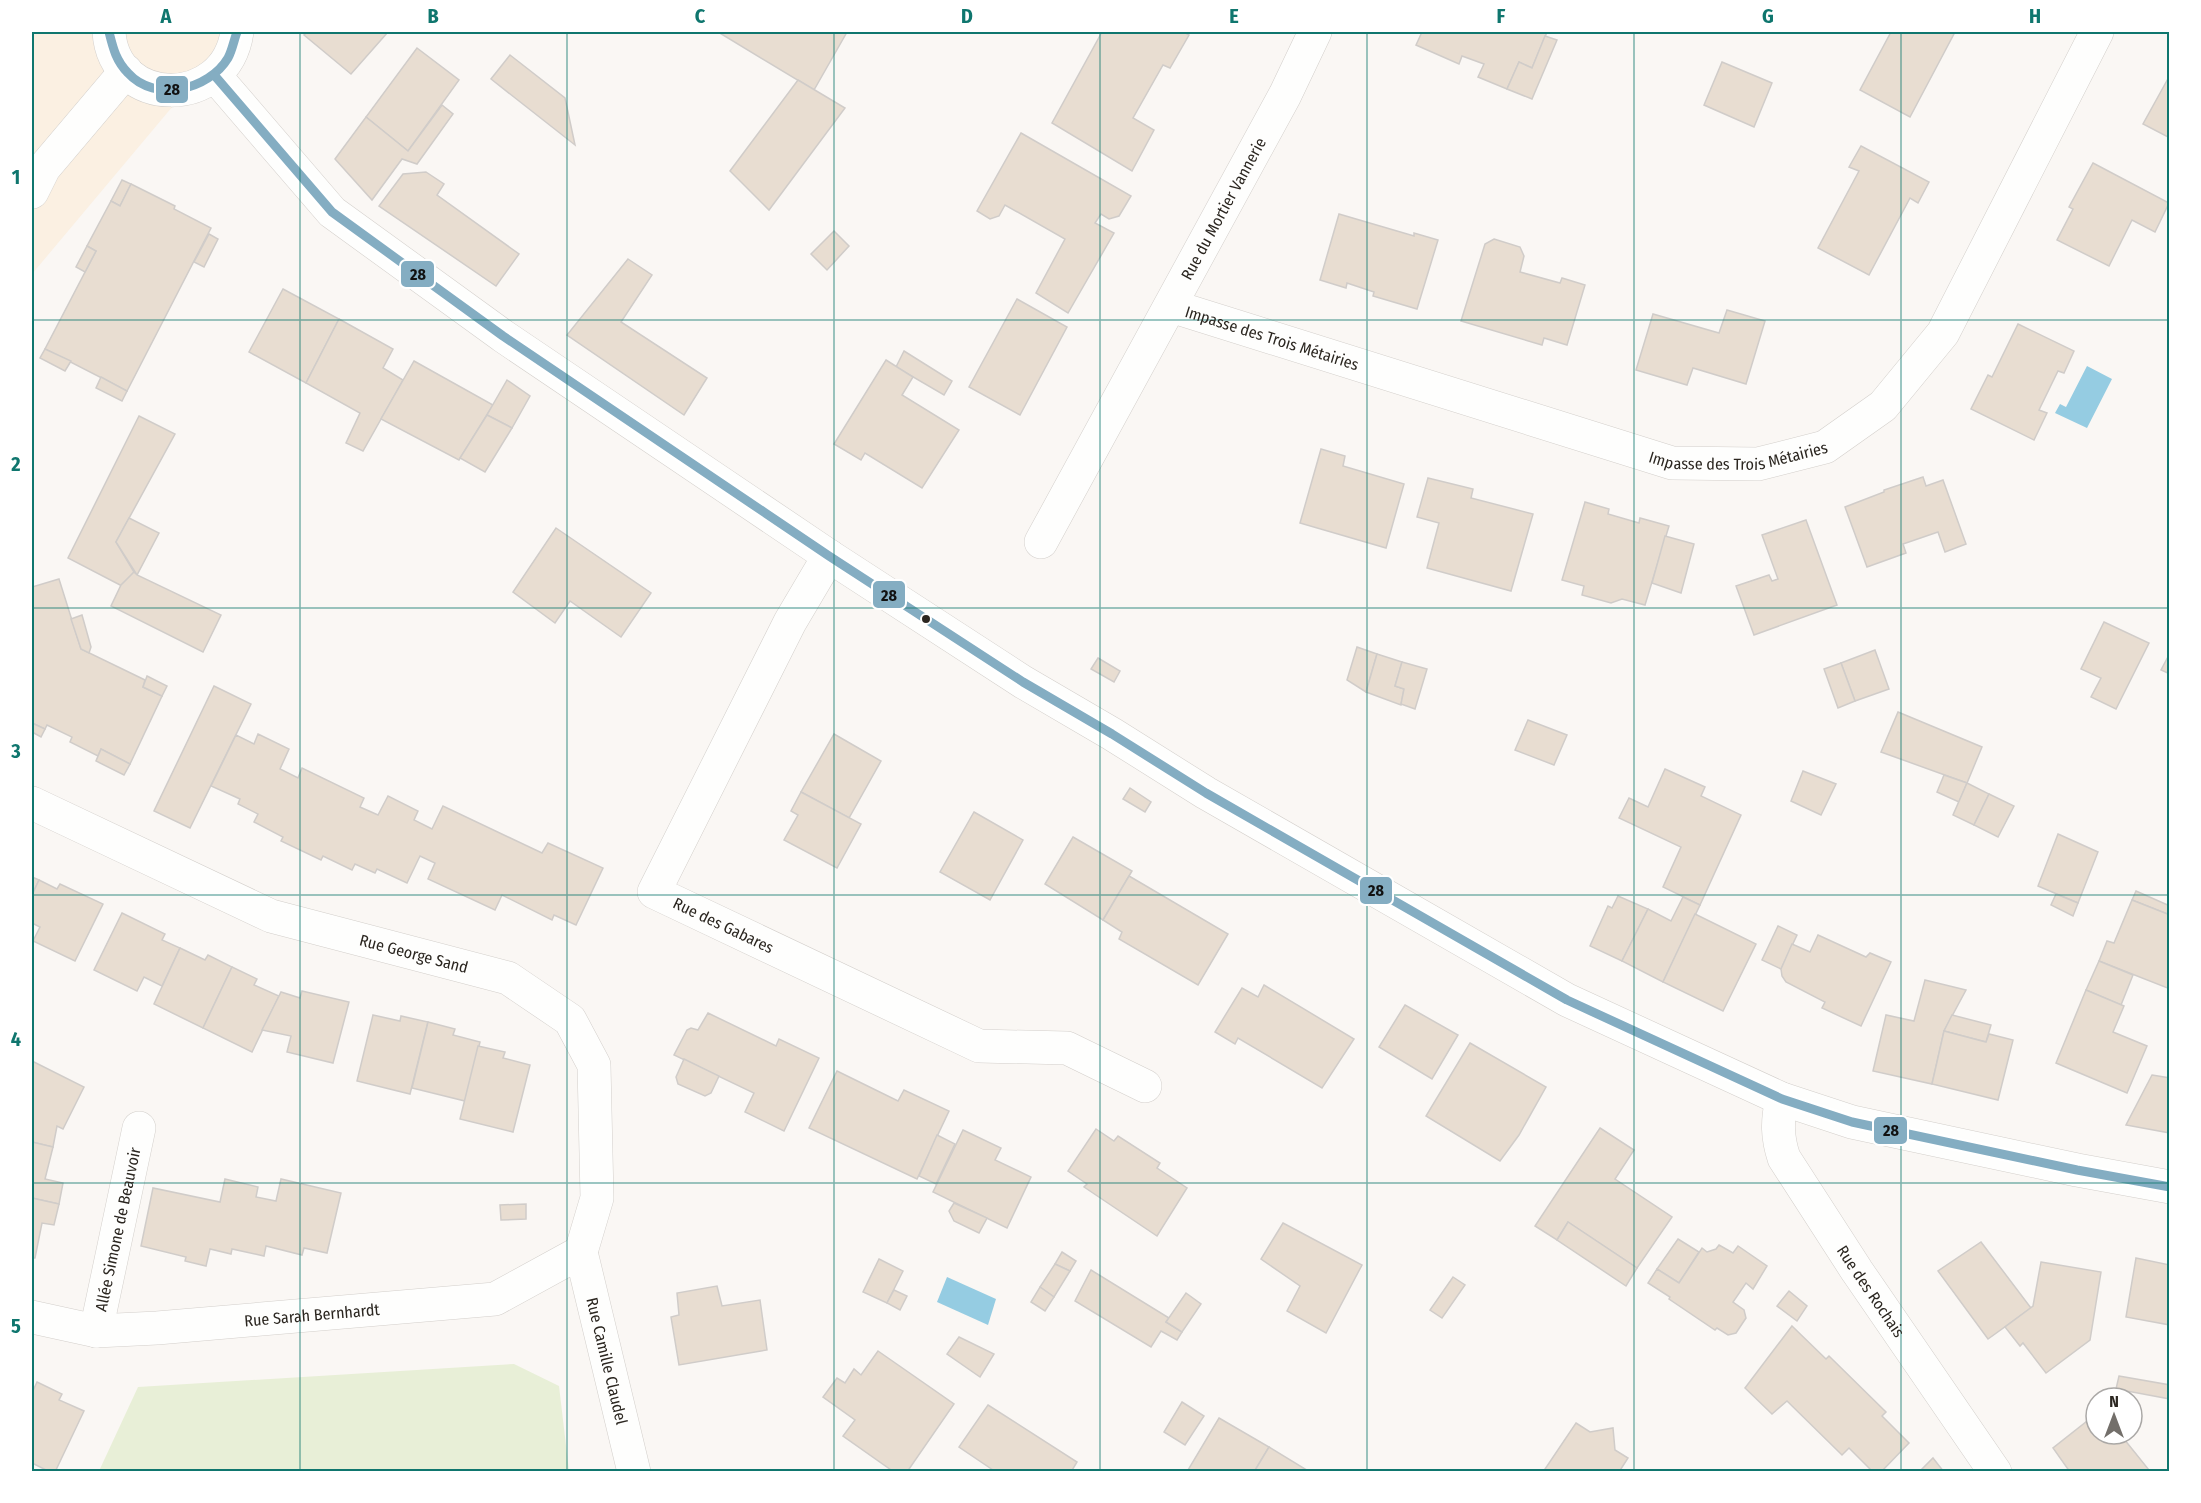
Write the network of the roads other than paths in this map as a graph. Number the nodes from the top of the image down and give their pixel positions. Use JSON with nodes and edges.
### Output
{"nodes":[{"id":1,"x":109,"y":32,"type":"edge"},
{"id":2,"x":237,"y":32,"type":"edge"},
{"id":3,"x":1315,"y":32,"type":"edge"},
{"id":4,"x":2097,"y":32,"type":"edge"},
{"id":5,"x":126,"y":71,"type":"junction"},
{"id":6,"x":215,"y":76,"type":"junction"},
{"id":7,"x":32,"y":192,"type":"edge"},
{"id":8,"x":1170,"y":306,"type":"junction"},
{"id":9,"x":1041,"y":542,"type":"dead end"},
{"id":10,"x":829,"y":556,"type":"junction"},
{"id":11,"x":32,"y":803,"type":"edge"},
{"id":12,"x":1145,"y":1086,"type":"dead end"},
{"id":13,"x":1782,"y":1099,"type":"junction"},
{"id":14,"x":139,"y":1128,"type":"dead end"},
{"id":15,"x":2169,"y":1187,"type":"edge"},
{"id":16,"x":581,"y":1252,"type":"junction"},
{"id":17,"x":32,"y":1317,"type":"edge"},
{"id":18,"x":96,"y":1331,"type":"junction"},
{"id":19,"x":634,"y":1472,"type":"edge"},
{"id":20,"x":1995,"y":1472,"type":"edge"}],
"edges":[{"from":1,"to":5,"type":"street"},
{"from":2,"to":6,"type":"street"},
{"from":3,"to":8,"type":"street","name":"Rue du Mortier Vannerie"},
{"from":4,"to":8,"type":"street","name":"Impasse des Trois Métairies"},
{"from":5,"to":6,"type":"street"},
{"from":5,"to":7,"type":"street"},
{"from":6,"to":10,"type":"street"},
{"from":8,"to":9,"type":"street","name":"Rue du Mortier Vannerie"},
{"from":10,"to":12,"type":"street","name":"Rue des Gabares"},
{"from":10,"to":13,"type":"street"},
{"from":11,"to":16,"type":"street","name":"Rue George Sand"},
{"from":13,"to":15,"type":"street"},
{"from":13,"to":20,"type":"street","name":"Rue des Rochais"},
{"from":14,"to":18,"type":"street","name":"Allée Simone de Beauvoir"},
{"from":16,"to":18,"type":"street","name":"Rue Sarah Bernhardt"},
{"from":16,"to":19,"type":"street","name":"Rue Camille Claudel"},
{"from":17,"to":18,"type":"street","name":"Rue Sarah Bernhardt"}]}
